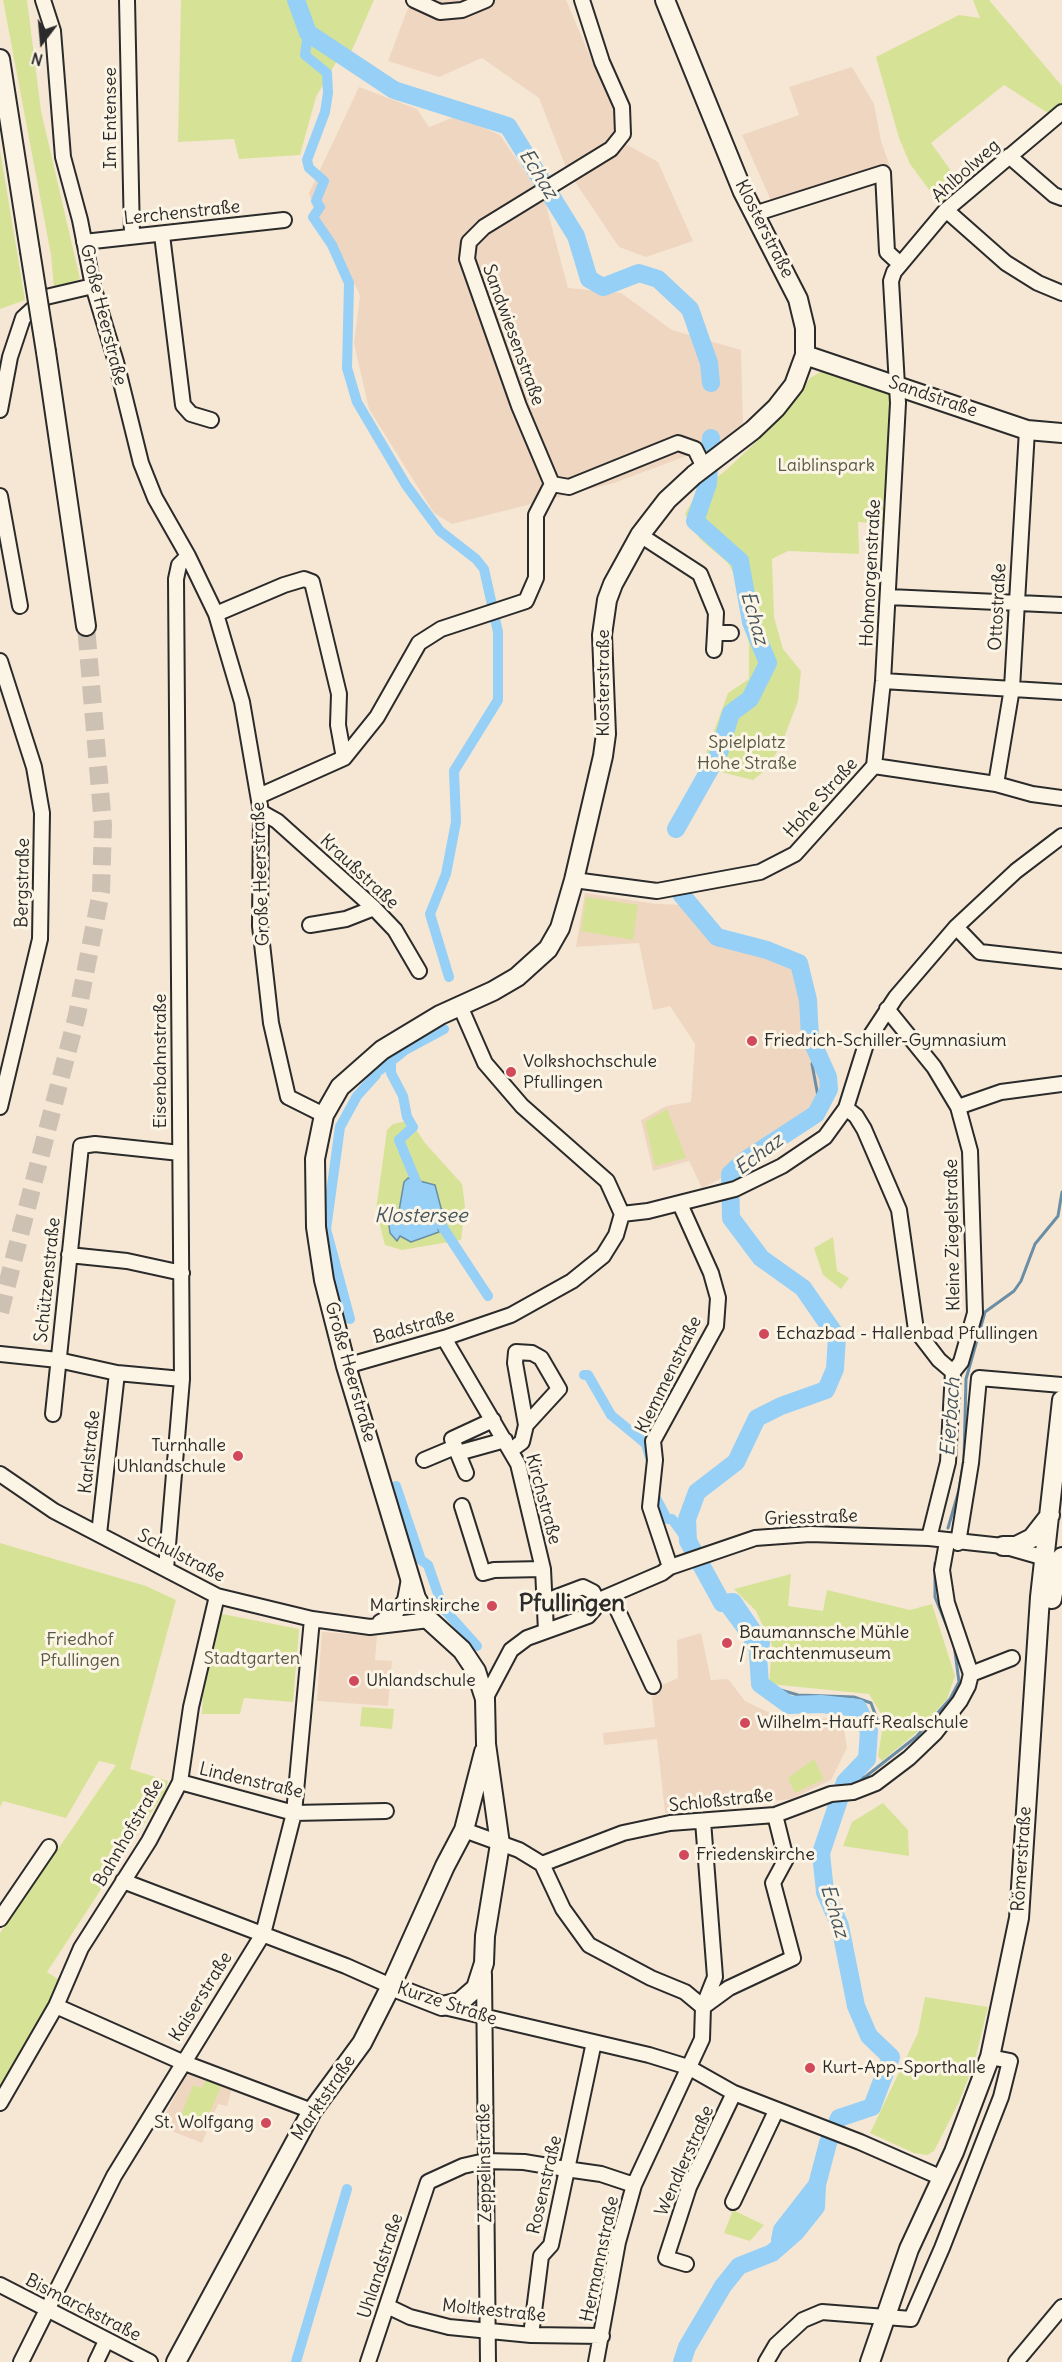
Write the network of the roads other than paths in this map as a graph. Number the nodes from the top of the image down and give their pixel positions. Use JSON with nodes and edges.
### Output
{"nodes":[{"id":1,"x":44,"y":0,"type":"edge"},
{"id":2,"x":127,"y":0,"type":"edge"},
{"id":3,"x":414,"y":0,"type":"edge"},
{"id":4,"x":486,"y":0,"type":"edge"},
{"id":5,"x":582,"y":0,"type":"edge"},
{"id":6,"x":665,"y":0,"type":"edge"},
{"id":7,"x":0,"y":59,"type":"edge"},
{"id":8,"x":1062,"y":112,"type":"edge"},
{"id":9,"x":1010,"y":156,"type":"junction"},
{"id":10,"x":1062,"y":198,"type":"edge"},
{"id":11,"x":946,"y":210,"type":"junction"},
{"id":12,"x":754,"y":214,"type":"junction"},
{"id":13,"x":284,"y":220,"type":"dead end"},
{"id":14,"x":132,"y":235,"type":"junction"},
{"id":15,"x":162,"y":235,"type":"junction"},
{"id":16,"x":84,"y":242,"type":"junction"},
{"id":17,"x":899,"y":263,"type":"junction"},
{"id":18,"x":93,"y":286,"type":"junction"},
{"id":19,"x":1062,"y":293,"type":"edge"},
{"id":20,"x":805,"y":355,"type":"junction"},
{"id":21,"x":898,"y":385,"type":"junction"},
{"id":22,"x":0,"y":410,"type":"edge"},
{"id":23,"x":211,"y":420,"type":"dead end"},
{"id":24,"x":1027,"y":430,"type":"junction"},
{"id":25,"x":1062,"y":433,"type":"edge"},
{"id":26,"x":699,"y":471,"type":"junction"},
{"id":27,"x":552,"y":484,"type":"junction"},
{"id":28,"x":0,"y":496,"type":"edge"},
{"id":29,"x":640,"y":535,"type":"junction"},
{"id":30,"x":188,"y":556,"type":"junction"},
{"id":31,"x":889,"y":597,"type":"junction"},
{"id":32,"x":1016,"y":603,"type":"junction"},
{"id":33,"x":1062,"y":605,"type":"edge"},
{"id":34,"x":20,"y":606,"type":"dead end"},
{"id":35,"x":216,"y":614,"type":"junction"},
{"id":36,"x":86,"y":626,"type":"tunnel mouth"},
{"id":37,"x":716,"y":633,"type":"junction"},
{"id":38,"x":732,"y":633,"type":"dead end"},
{"id":39,"x":714,"y":650,"type":"dead end"},
{"id":40,"x":0,"y":661,"type":"edge"},
{"id":41,"x":883,"y":681,"type":"junction"},
{"id":42,"x":1012,"y":688,"type":"junction"},
{"id":43,"x":1062,"y":692,"type":"edge"},
{"id":44,"x":6,"y":704,"type":"edge"},
{"id":45,"x":344,"y":758,"type":"junction"},
{"id":46,"x":874,"y":766,"type":"junction"},
{"id":47,"x":996,"y":784,"type":"junction"},
{"id":48,"x":259,"y":796,"type":"junction"},
{"id":49,"x":1057,"y":798,"type":"edge"},
{"id":50,"x":261,"y":812,"type":"junction"},
{"id":51,"x":1062,"y":836,"type":"edge"},
{"id":52,"x":574,"y":880,"type":"junction"},
{"id":53,"x":374,"y":908,"type":"junction"},
{"id":54,"x":310,"y":925,"type":"dead end"},
{"id":55,"x":956,"y":927,"type":"junction"},
{"id":56,"x":1062,"y":961,"type":"edge"},
{"id":57,"x":418,"y":971,"type":"dead end"},
{"id":58,"x":460,"y":1006,"type":"junction"},
{"id":59,"x":887,"y":1009,"type":"junction"},
{"id":60,"x":1062,"y":1084,"type":"edge"},
{"id":61,"x":0,"y":1107,"type":"edge"},
{"id":62,"x":958,"y":1107,"type":"junction"},
{"id":63,"x":846,"y":1108,"type":"junction"},
{"id":64,"x":324,"y":1115,"type":"junction"},
{"id":65,"x":180,"y":1153,"type":"junction"},
{"id":66,"x":680,"y":1204,"type":"junction"},
{"id":67,"x":622,"y":1214,"type":"junction"},
{"id":68,"x":69,"y":1255,"type":"junction"},
{"id":69,"x":182,"y":1273,"type":"junction"},
{"id":70,"x":444,"y":1338,"type":"junction"},
{"id":71,"x":0,"y":1354,"type":"edge"},
{"id":72,"x":58,"y":1360,"type":"junction"},
{"id":73,"x":346,"y":1366,"type":"junction"},
{"id":74,"x":953,"y":1372,"type":"junction"},
{"id":75,"x":117,"y":1373,"type":"junction"},
{"id":76,"x":182,"y":1379,"type":"junction"},
{"id":77,"x":1062,"y":1385,"type":"edge"},
{"id":78,"x":1062,"y":1400,"type":"edge"},
{"id":79,"x":52,"y":1414,"type":"dead end"},
{"id":80,"x":493,"y":1419,"type":"junction"},
{"id":81,"x":526,"y":1425,"type":"junction"},
{"id":82,"x":508,"y":1445,"type":"junction"},
{"id":83,"x":456,"y":1450,"type":"junction"},
{"id":84,"x":424,"y":1460,"type":"dead end"},
{"id":85,"x":466,"y":1473,"type":"dead end"},
{"id":86,"x":0,"y":1474,"type":"edge"},
{"id":87,"x":462,"y":1506,"type":"dead end"},
{"id":88,"x":1051,"y":1514,"type":"junction"},
{"id":89,"x":99,"y":1534,"type":"junction"},
{"id":90,"x":945,"y":1542,"type":"junction"},
{"id":91,"x":1003,"y":1546,"type":"junction"},
{"id":92,"x":1057,"y":1561,"type":"edge"},
{"id":93,"x":670,"y":1566,"type":"junction"},
{"id":94,"x":166,"y":1569,"type":"junction"},
{"id":95,"x":543,"y":1569,"type":"junction"},
{"id":96,"x":411,"y":1573,"type":"junction"},
{"id":97,"x":1057,"y":1595,"type":"edge"},
{"id":98,"x":217,"y":1596,"type":"junction"},
{"id":99,"x":604,"y":1598,"type":"junction"},
{"id":100,"x":546,"y":1601,"type":"junction"},
{"id":101,"x":312,"y":1619,"type":"junction"},
{"id":102,"x":429,"y":1620,"type":"junction"},
{"id":103,"x":370,"y":1627,"type":"junction"},
{"id":104,"x":546,"y":1631,"type":"junction"},
{"id":105,"x":1012,"y":1658,"type":"dead end"},
{"id":106,"x":1038,"y":1659,"type":"junction"},
{"id":107,"x":971,"y":1674,"type":"junction"},
{"id":108,"x":653,"y":1686,"type":"dead end"},
{"id":109,"x":485,"y":1699,"type":"junction"},
{"id":110,"x":486,"y":1744,"type":"junction"},
{"id":111,"x":180,"y":1782,"type":"junction"},
{"id":112,"x":386,"y":1811,"type":"dead end"},
{"id":113,"x":294,"y":1813,"type":"junction"},
{"id":114,"x":776,"y":1815,"type":"junction"},
{"id":115,"x":703,"y":1821,"type":"junction"},
{"id":116,"x":464,"y":1830,"type":"junction"},
{"id":117,"x":500,"y":1844,"type":"junction"},
{"id":118,"x":49,"y":1847,"type":"dead end"},
{"id":119,"x":542,"y":1864,"type":"junction"},
{"id":120,"x":123,"y":1881,"type":"junction"},
{"id":121,"x":0,"y":1919,"type":"edge"},
{"id":122,"x":263,"y":1934,"type":"junction"},
{"id":123,"x":484,"y":1963,"type":"junction"},
{"id":124,"x":391,"y":1986,"type":"junction"},
{"id":125,"x":56,"y":2006,"type":"junction"},
{"id":126,"x":442,"y":2006,"type":"junction"},
{"id":127,"x":703,"y":2007,"type":"junction"},
{"id":128,"x":483,"y":2017,"type":"junction"},
{"id":129,"x":594,"y":2042,"type":"junction"},
{"id":130,"x":990,"y":2057,"type":"junction"},
{"id":131,"x":182,"y":2062,"type":"junction"},
{"id":132,"x":688,"y":2067,"type":"junction"},
{"id":133,"x":734,"y":2093,"type":"junction"},
{"id":134,"x":0,"y":2103,"type":"edge"},
{"id":135,"x":312,"y":2111,"type":"junction"},
{"id":136,"x":776,"y":2111,"type":"junction"},
{"id":137,"x":485,"y":2161,"type":"junction"},
{"id":138,"x":566,"y":2169,"type":"junction"},
{"id":139,"x":942,"y":2178,"type":"junction"},
{"id":140,"x":634,"y":2185,"type":"junction"},
{"id":141,"x":733,"y":2202,"type":"dead end"},
{"id":142,"x":686,"y":2264,"type":"dead end"},
{"id":143,"x":0,"y":2285,"type":"edge"},
{"id":144,"x":387,"y":2306,"type":"junction"},
{"id":145,"x":1062,"y":2307,"type":"edge"},
{"id":146,"x":47,"y":2310,"type":"junction"},
{"id":147,"x":885,"y":2317,"type":"junction"},
{"id":148,"x":486,"y":2331,"type":"junction"},
{"id":149,"x":531,"y":2335,"type":"junction"},
{"id":150,"x":602,"y":2336,"type":"junction"},
{"id":151,"x":106,"y":2341,"type":"junction"},
{"id":152,"x":21,"y":2362,"type":"edge"},
{"id":153,"x":96,"y":2362,"type":"edge"},
{"id":154,"x":150,"y":2362,"type":"edge"},
{"id":155,"x":176,"y":2362,"type":"edge"},
{"id":156,"x":368,"y":2362,"type":"edge"},
{"id":157,"x":488,"y":2362,"type":"edge"},
{"id":158,"x":596,"y":2362,"type":"edge"},
{"id":159,"x":766,"y":2362,"type":"edge"},
{"id":160,"x":870,"y":2362,"type":"edge"},
{"id":161,"x":1016,"y":2362,"type":"edge"}],
"edges":[{"from":1,"to":16,"type":"street","name":"Große Heerstraße"},
{"from":2,"to":14,"type":"street","name":"Im Entensee"},
{"from":3,"to":4,"type":"street"},
{"from":5,"to":27,"type":"street","name":"Sandwiesenstraße"},
{"from":6,"to":12,"type":"main road","name":"Klosterstraße"},
{"from":7,"to":36,"type":"main road","bridge":true},
{"from":8,"to":9,"type":"street","name":"Ahlbolweg"},
{"from":9,"to":10,"type":"street"},
{"from":9,"to":11,"type":"street","name":"Ahlbolweg"},
{"from":11,"to":17,"type":"street","name":"Ahlbolweg"},
{"from":11,"to":19,"type":"street"},
{"from":12,"to":17,"type":"street"},
{"from":12,"to":20,"type":"main road","name":"Klosterstraße"},
{"from":13,"to":15,"type":"street","name":"Lerchenstraße"},
{"from":14,"to":15,"type":"street","name":"Lerchenstraße"},
{"from":14,"to":16,"type":"street","name":"Lerchenstraße"},
{"from":15,"to":23,"type":"street"},
{"from":16,"to":18,"type":"street","name":"Große Heerstraße"},
{"from":17,"to":21,"type":"street","name":"Hohmorgenstraße"},
{"from":18,"to":22,"type":"street"},
{"from":18,"to":30,"type":"street","name":"Große Heerstraße"},
{"from":20,"to":21,"type":"main road","name":"Sandstraße"},
{"from":20,"to":26,"type":"main road","name":"Klosterstraße"},
{"from":21,"to":24,"type":"main road","name":"Sandstraße"},
{"from":21,"to":31,"type":"street","name":"Hohmorgenstraße"},
{"from":24,"to":25,"type":"main road","name":"Sandstraße"},
{"from":24,"to":32,"type":"street","name":"Ottostraße"},
{"from":26,"to":27,"type":"street"},
{"from":26,"to":29,"type":"main road","name":"Klosterstraße"},
{"from":27,"to":45,"type":"street"},
{"from":28,"to":34,"type":"street"},
{"from":29,"to":37,"type":"street"},
{"from":29,"to":52,"type":"main road","name":"Klosterstraße"},
{"from":30,"to":35,"type":"street","name":"Große Heerstraße"},
{"from":30,"to":65,"type":"street","name":"Eisenbahnstraße"},
{"from":31,"to":32,"type":"street"},
{"from":31,"to":41,"type":"street","name":"Hohmorgenstraße"},
{"from":32,"to":33,"type":"street"},
{"from":32,"to":42,"type":"street","name":"Ottostraße"},
{"from":35,"to":45,"type":"street"},
{"from":35,"to":48,"type":"street","name":"Große Heerstraße"},
{"from":37,"to":38,"type":"street"},
{"from":37,"to":39,"type":"street"},
{"from":40,"to":44,"type":"street","name":"Bergstraße"},
{"from":41,"to":42,"type":"street"},
{"from":41,"to":46,"type":"street","name":"Hohmorgenstraße"},
{"from":42,"to":43,"type":"street"},
{"from":42,"to":47,"type":"street","name":"Ottostraße"},
{"from":44,"to":61,"type":"street","name":"Bergstraße"},
{"from":45,"to":48,"type":"street"},
{"from":46,"to":47,"type":"street","name":"Hohe Straße"},
{"from":46,"to":52,"type":"street","name":"Hohe Straße"},
{"from":47,"to":49,"type":"street","name":"Hohe Straße"},
{"from":48,"to":50,"type":"street","name":"Große Heerstraße"},
{"from":50,"to":53,"type":"street","name":"Kraußstraße"},
{"from":50,"to":64,"type":"street","name":"Große Heerstraße"},
{"from":51,"to":55,"type":"street"},
{"from":52,"to":58,"type":"main road","name":"Klosterstraße"},
{"from":53,"to":54,"type":"street"},
{"from":53,"to":57,"type":"street","name":"Kraußstraße"},
{"from":55,"to":56,"type":"street"},
{"from":55,"to":59,"type":"street"},
{"from":58,"to":64,"type":"main road","name":"Große Heerstraße"},
{"from":58,"to":67,"type":"street"},
{"from":59,"to":62,"type":"street","name":"Kleine Ziegelstraße"},
{"from":59,"to":63,"type":"street"},
{"from":60,"to":62,"type":"street"},
{"from":62,"to":74,"type":"street","name":"Kleine Ziegelstraße"},
{"from":63,"to":66,"type":"street"},
{"from":63,"to":74,"type":"street"},
{"from":64,"to":73,"type":"main road","name":"Große Heerstraße"},
{"from":65,"to":68,"type":"street","name":"Schützenstraße"},
{"from":65,"to":69,"type":"street","name":"Eisenbahnstraße"},
{"from":66,"to":67,"type":"street"},
{"from":66,"to":93,"type":"street","name":"Klemmenstraße"},
{"from":67,"to":70,"type":"street","name":"Badstraße"},
{"from":68,"to":69,"type":"street"},
{"from":68,"to":72,"type":"street","name":"Schützenstraße"},
{"from":69,"to":76,"type":"street","name":"Eisenbahnstraße"},
{"from":70,"to":73,"type":"street","name":"Badstraße"},
{"from":70,"to":80,"type":"street","name":"Kirchstraße"},
{"from":71,"to":72,"type":"street"},
{"from":72,"to":75,"type":"street"},
{"from":72,"to":79,"type":"street","name":"Schützenstraße"},
{"from":73,"to":96,"type":"main road","name":"Große Heerstraße"},
{"from":74,"to":90,"type":"street"},
{"from":75,"to":76,"type":"street"},
{"from":75,"to":89,"type":"street","name":"Karlstraße"},
{"from":76,"to":94,"type":"street","name":"Eisenbahnstraße"},
{"from":77,"to":90,"type":"street"},
{"from":78,"to":88,"type":"main road"},
{"from":80,"to":82,"type":"street","name":"Kirchstraße"},
{"from":80,"to":83,"type":"street","name":"Kirchstraße"},
{"from":81,"to":81,"type":"street"},
{"from":81,"to":82,"type":"street"},
{"from":82,"to":83,"type":"street","name":"Kirchstraße"},
{"from":82,"to":95,"type":"street","name":"Kirchstraße"},
{"from":83,"to":84,"type":"street","name":"Kirchstraße"},
{"from":83,"to":85,"type":"street"},
{"from":86,"to":89,"type":"street","name":"Schulstraße"},
{"from":87,"to":95,"type":"street"},
{"from":88,"to":91,"type":"main road"},
{"from":88,"to":92,"type":"main road"},
{"from":89,"to":94,"type":"street","name":"Schulstraße"},
{"from":90,"to":91,"type":"street","name":"Griesstraße"},
{"from":90,"to":93,"type":"street","name":"Griesstraße"},
{"from":90,"to":107,"type":"street"},
{"from":91,"to":92,"type":"street","name":"Griesstraße"},
{"from":92,"to":97,"type":"main road","name":"Römerstraße"},
{"from":92,"to":106,"type":"main road","name":"Römerstraße"},
{"from":93,"to":99,"type":"street","name":"Griesstraße"},
{"from":94,"to":98,"type":"street","name":"Schulstraße"},
{"from":95,"to":100,"type":"street","name":"Kirchstraße"},
{"from":96,"to":102,"type":"main road","name":"Große Heerstraße"},
{"from":96,"to":103,"type":"street"},
{"from":97,"to":106,"type":"main road","name":"Römerstraße"},
{"from":98,"to":101,"type":"street","name":"Schulstraße"},
{"from":98,"to":111,"type":"street","name":"Bahnhofstraße"},
{"from":99,"to":100,"type":"street"},
{"from":99,"to":104,"type":"street"},
{"from":99,"to":108,"type":"street"},
{"from":100,"to":104,"type":"street","name":"Kirchstraße"},
{"from":101,"to":103,"type":"street","name":"Schulstraße"},
{"from":101,"to":113,"type":"street","name":"Kaiserstraße"},
{"from":102,"to":103,"type":"street","name":"Schulstraße"},
{"from":102,"to":109,"type":"main road","name":"Große Heerstraße"},
{"from":104,"to":109,"type":"street"},
{"from":105,"to":107,"type":"street"},
{"from":106,"to":130,"type":"main road","name":"Römerstraße"},
{"from":107,"to":114,"type":"street","name":"Schloßstraße"},
{"from":109,"to":110,"type":"main road","name":"Große Heerstraße"},
{"from":110,"to":116,"type":"main road","name":"Marktstraße"},
{"from":110,"to":117,"type":"main road","name":"Zeppelinstraße"},
{"from":111,"to":113,"type":"street","name":"Lindenstraße"},
{"from":111,"to":120,"type":"street","name":"Bahnhofstraße"},
{"from":112,"to":113,"type":"street","name":"Lindenstraße"},
{"from":113,"to":122,"type":"street","name":"Kaiserstraße"},
{"from":114,"to":115,"type":"street","name":"Schloßstraße"},
{"from":114,"to":127,"type":"street"},
{"from":115,"to":119,"type":"street","name":"Schloßstraße"},
{"from":115,"to":127,"type":"street"},
{"from":116,"to":117,"type":"street"},
{"from":116,"to":124,"type":"main road","name":"Marktstraße"},
{"from":117,"to":119,"type":"street"},
{"from":117,"to":123,"type":"main road","name":"Zeppelinstraße"},
{"from":118,"to":121,"type":"street"},
{"from":119,"to":127,"type":"street"},
{"from":120,"to":122,"type":"street","name":"Kurze Straße"},
{"from":120,"to":125,"type":"street","name":"Bahnhofstraße"},
{"from":122,"to":124,"type":"street","name":"Kurze Straße"},
{"from":122,"to":131,"type":"street","name":"Kaiserstraße"},
{"from":123,"to":126,"type":"main road","name":"Zeppelinstraße"},
{"from":123,"to":128,"type":"street","name":"Zeppelinstraße"},
{"from":124,"to":126,"type":"main road","name":"Kurze Straße"},
{"from":124,"to":135,"type":"main road","name":"Marktstraße"},
{"from":125,"to":131,"type":"street"},
{"from":125,"to":134,"type":"street","name":"Bahnhofstraße"},
{"from":126,"to":128,"type":"street","name":"Kurze Straße"},
{"from":127,"to":132,"type":"street","name":"Hermannstraße"},
{"from":128,"to":129,"type":"street","name":"Kurze Straße"},
{"from":128,"to":137,"type":"street","name":"Zeppelinstraße"},
{"from":129,"to":132,"type":"street","name":"Kurze Straße"},
{"from":129,"to":138,"type":"street","name":"Rosenstraße"},
{"from":130,"to":139,"type":"main road","name":"Römerstraße"},
{"from":130,"to":147,"type":"street"},
{"from":131,"to":135,"type":"street"},
{"from":131,"to":146,"type":"street","name":"Kaiserstraße"},
{"from":132,"to":133,"type":"street","name":"Kurze Straße"},
{"from":132,"to":140,"type":"street","name":"Hermannstraße"},
{"from":133,"to":136,"type":"street","name":"Kurze Straße"},
{"from":133,"to":142,"type":"street","name":"Wendlerstraße"},
{"from":135,"to":155,"type":"main road","name":"Marktstraße"},
{"from":136,"to":139,"type":"street","name":"Kurze Straße"},
{"from":136,"to":141,"type":"street"},
{"from":137,"to":138,"type":"street"},
{"from":137,"to":144,"type":"street","name":"Uhlandstraße"},
{"from":137,"to":148,"type":"street","name":"Zeppelinstraße"},
{"from":138,"to":140,"type":"street"},
{"from":138,"to":149,"type":"street","name":"Rosenstraße"},
{"from":139,"to":147,"type":"main road","name":"Römerstraße"},
{"from":140,"to":150,"type":"street","name":"Hermannstraße"},
{"from":143,"to":146,"type":"street","name":"Bismarckstraße"},
{"from":144,"to":148,"type":"street","name":"Moltkestraße"},
{"from":144,"to":156,"type":"street","name":"Uhlandstraße"},
{"from":145,"to":161,"type":"street"},
{"from":146,"to":151,"type":"street","name":"Bismarckstraße"},
{"from":146,"to":152,"type":"street","name":"Kaiserstraße"},
{"from":147,"to":159,"type":"street"},
{"from":147,"to":160,"type":"main road","name":"Römerstraße"},
{"from":148,"to":149,"type":"street","name":"Moltkestraße"},
{"from":148,"to":157,"type":"street","name":"Zeppelinstraße"},
{"from":149,"to":150,"type":"street","name":"Moltkestraße"},
{"from":150,"to":158,"type":"street","name":"Hermannstraße"},
{"from":151,"to":153,"type":"street"},
{"from":151,"to":154,"type":"street","name":"Bismarckstraße"}]}
